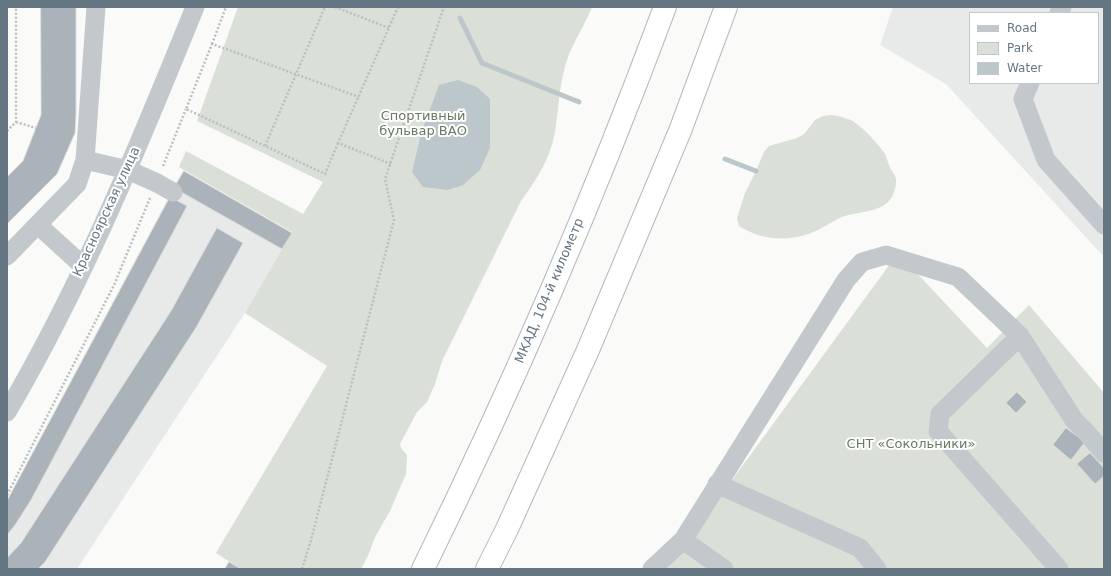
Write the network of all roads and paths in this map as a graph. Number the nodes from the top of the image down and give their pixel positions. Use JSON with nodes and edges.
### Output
{"nodes":[{"id":1,"x":16,"y":7,"type":"edge"},
{"id":2,"x":96,"y":7,"type":"edge"},
{"id":3,"x":195,"y":7,"type":"edge"},
{"id":4,"x":226,"y":7,"type":"edge"},
{"id":5,"x":325,"y":7,"type":"edge"},
{"id":6,"x":335,"y":7,"type":"edge"},
{"id":7,"x":398,"y":7,"type":"edge"},
{"id":8,"x":444,"y":7,"type":"edge"},
{"id":9,"x":665,"y":7,"type":"edge"},
{"id":10,"x":726,"y":7,"type":"edge"},
{"id":11,"x":389,"y":28,"type":"junction"},
{"id":12,"x":212,"y":44,"type":"junction"},
{"id":13,"x":297,"y":74,"type":"junction"},
{"id":14,"x":1030,"y":84,"type":"edge"},
{"id":15,"x":359,"y":97,"type":"junction"},
{"id":16,"x":186,"y":109,"type":"junction"},
{"id":17,"x":16,"y":122,"type":"junction"},
{"id":18,"x":36,"y":128,"type":"dead end"},
{"id":19,"x":7,"y":131,"type":"edge"},
{"id":20,"x":338,"y":143,"type":"junction"},
{"id":21,"x":265,"y":146,"type":"junction"},
{"id":22,"x":85,"y":160,"type":"junction"},
{"id":23,"x":391,"y":164,"type":"junction"},
{"id":24,"x":128,"y":170,"type":"junction"},
{"id":25,"x":165,"y":187,"type":"junction"},
{"id":26,"x":38,"y":224,"type":"junction"},
{"id":27,"x":1104,"y":225,"type":"edge"},
{"id":28,"x":7,"y":256,"type":"edge"},
{"id":29,"x":83,"y":266,"type":"junction"},
{"id":30,"x":1020,"y":336,"type":"junction"},
{"id":31,"x":7,"y":412,"type":"edge"},
{"id":32,"x":1104,"y":453,"type":"edge"},
{"id":33,"x":718,"y":484,"type":"junction"},
{"id":34,"x":7,"y":495,"type":"edge"},
{"id":35,"x":683,"y":540,"type":"junction"},
{"id":36,"x":302,"y":569,"type":"edge"},
{"id":37,"x":423,"y":569,"type":"edge"},
{"id":38,"x":487,"y":569,"type":"edge"},
{"id":39,"x":652,"y":569,"type":"edge"},
{"id":40,"x":724,"y":569,"type":"edge"},
{"id":41,"x":877,"y":569,"type":"edge"},
{"id":42,"x":1059,"y":569,"type":"edge"}],
"edges":[{"from":1,"to":17,"type":"path"},
{"from":2,"to":22,"type":"street"},
{"from":3,"to":24,"type":"street","name":"Красноярская улица"},
{"from":4,"to":12,"type":"path"},
{"from":5,"to":13,"type":"path"},
{"from":6,"to":11,"type":"path"},
{"from":7,"to":11,"type":"path"},
{"from":8,"to":23,"type":"path"},
{"from":9,"to":37,"type":"highway","name":"МКАД, 104-й километр"},
{"from":10,"to":38,"type":"highway"},
{"from":11,"to":15,"type":"path"},
{"from":12,"to":13,"type":"path"},
{"from":12,"to":16,"type":"path"},
{"from":13,"to":15,"type":"path"},
{"from":13,"to":21,"type":"path"},
{"from":14,"to":27,"type":"street"},
{"from":15,"to":20,"type":"path"},
{"from":16,"to":21,"type":"path"},
{"from":16,"to":25,"type":"path"},
{"from":17,"to":18,"type":"path"},
{"from":17,"to":19,"type":"path"},
{"from":20,"to":21,"type":"path"},
{"from":20,"to":23,"type":"path"},
{"from":22,"to":24,"type":"street"},
{"from":22,"to":26,"type":"street"},
{"from":23,"to":36,"type":"path"},
{"from":24,"to":25,"type":"street"},
{"from":24,"to":29,"type":"street","name":"Красноярская улица"},
{"from":25,"to":34,"type":"path"},
{"from":26,"to":28,"type":"street"},
{"from":26,"to":29,"type":"street"},
{"from":29,"to":31,"type":"street","name":"Красноярская улица"},
{"from":30,"to":32,"type":"street"},
{"from":30,"to":33,"type":"street"},
{"from":30,"to":42,"type":"street"},
{"from":33,"to":35,"type":"street"},
{"from":33,"to":41,"type":"street"},
{"from":35,"to":39,"type":"street"},
{"from":35,"to":40,"type":"street"}]}
